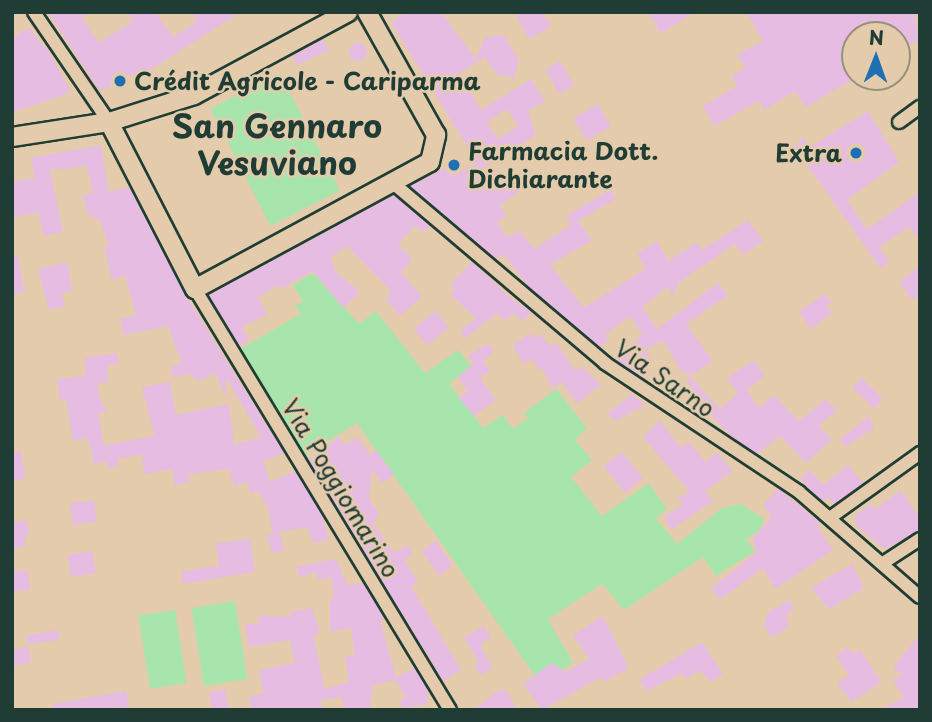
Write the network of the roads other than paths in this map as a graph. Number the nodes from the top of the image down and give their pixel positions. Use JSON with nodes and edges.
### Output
{"nodes":[{"id":1,"x":34,"y":12,"type":"edge"},
{"id":2,"x":348,"y":12,"type":"edge"},
{"id":3,"x":367,"y":12,"type":"edge"},
{"id":4,"x":920,"y":107,"type":"edge"},
{"id":5,"x":109,"y":122,"type":"junction"},
{"id":6,"x":899,"y":122,"type":"dead end"},
{"id":7,"x":12,"y":137,"type":"edge"},
{"id":8,"x":393,"y":183,"type":"junction"},
{"id":9,"x":195,"y":289,"type":"junction"},
{"id":10,"x":920,"y":453,"type":"edge"},
{"id":11,"x":831,"y":517,"type":"junction"},
{"id":12,"x":920,"y":539,"type":"edge"},
{"id":13,"x":883,"y":563,"type":"junction"},
{"id":14,"x":920,"y":597,"type":"edge"},
{"id":15,"x":445,"y":709,"type":"edge"}],
"edges":[{"from":1,"to":5,"type":"street"},
{"from":2,"to":5,"type":"main road"},
{"from":3,"to":8,"type":"main road"},
{"from":4,"to":6,"type":"street"},
{"from":5,"to":7,"type":"main road"},
{"from":5,"to":9,"type":"main road"},
{"from":8,"to":9,"type":"main road"},
{"from":8,"to":11,"type":"street","name":"Via Sarno"},
{"from":9,"to":15,"type":"street","name":"Via Poggiomarino"},
{"from":10,"to":11,"type":"street"},
{"from":11,"to":13,"type":"street","name":"Via Sarno"},
{"from":12,"to":13,"type":"street"},
{"from":13,"to":14,"type":"street","name":"Via Sarno"}]}
